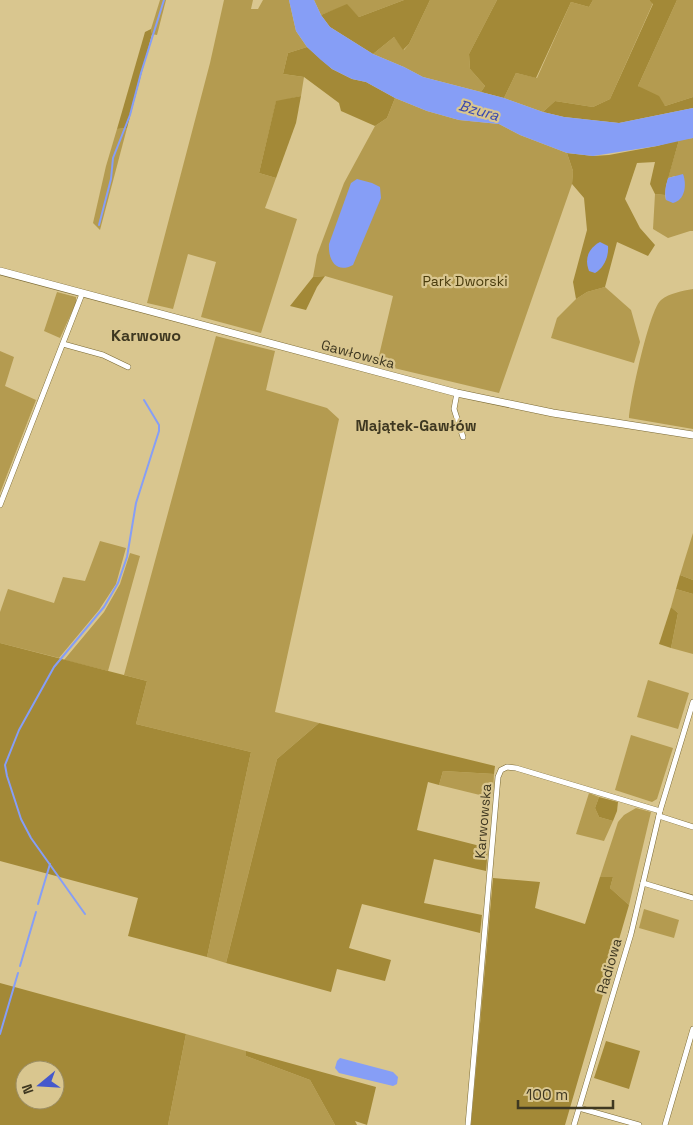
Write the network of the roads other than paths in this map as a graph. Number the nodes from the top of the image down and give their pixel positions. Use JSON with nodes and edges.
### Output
{"nodes":[{"id":1,"x":0,"y":271,"type":"edge"},
{"id":2,"x":82,"y":294,"type":"junction"},
{"id":3,"x":63,"y":344,"type":"junction"},
{"id":4,"x":128,"y":367,"type":"dead end"},
{"id":5,"x":457,"y":393,"type":"junction"},
{"id":6,"x":463,"y":436,"type":"dead end"},
{"id":7,"x":693,"y":436,"type":"edge"},
{"id":8,"x":0,"y":504,"type":"edge"},
{"id":9,"x":693,"y":702,"type":"edge"},
{"id":10,"x":660,"y":814,"type":"junction"},
{"id":11,"x":693,"y":827,"type":"edge"},
{"id":12,"x":643,"y":882,"type":"junction"},
{"id":13,"x":693,"y":898,"type":"edge"},
{"id":14,"x":693,"y":1029,"type":"edge"},
{"id":15,"x":579,"y":1108,"type":"junction"},
{"id":16,"x":468,"y":1125,"type":"edge"},
{"id":17,"x":574,"y":1125,"type":"edge"},
{"id":18,"x":639,"y":1125,"type":"edge"},
{"id":19,"x":665,"y":1125,"type":"edge"}],
"edges":[{"from":1,"to":2,"type":"street","name":"Gawłowska"},
{"from":2,"to":3,"type":"street"},
{"from":2,"to":5,"type":"street","name":"Gawłowska"},
{"from":3,"to":4,"type":"street"},
{"from":3,"to":8,"type":"street"},
{"from":5,"to":6,"type":"street"},
{"from":5,"to":7,"type":"street","name":"Gawłowska"},
{"from":9,"to":10,"type":"street"},
{"from":10,"to":11,"type":"street"},
{"from":10,"to":12,"type":"street","name":"Radiowa"},
{"from":10,"to":16,"type":"street","name":"Karwowska"},
{"from":12,"to":13,"type":"street"},
{"from":12,"to":15,"type":"street","name":"Radiowa"},
{"from":14,"to":19,"type":"street"},
{"from":15,"to":17,"type":"street","name":"Radiowa"},
{"from":15,"to":18,"type":"street"}]}
